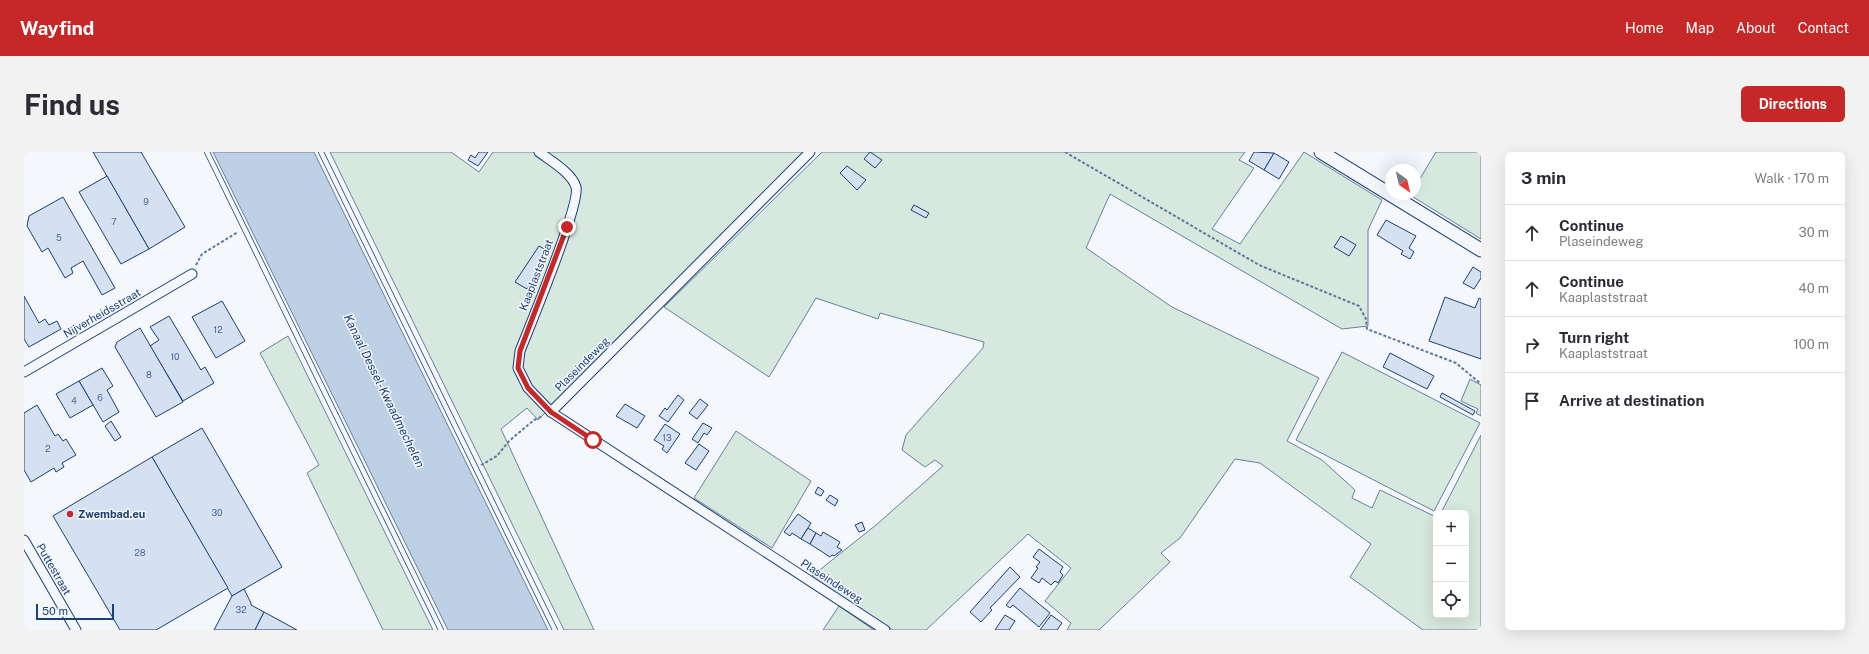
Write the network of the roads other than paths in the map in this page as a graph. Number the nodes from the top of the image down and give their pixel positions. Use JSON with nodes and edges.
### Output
{"nodes":[{"id":1,"x":208,"y":152,"type":"edge"},
{"id":2,"x":321,"y":152,"type":"edge"},
{"id":3,"x":539,"y":152,"type":"edge"},
{"id":4,"x":810,"y":152,"type":"edge"},
{"id":5,"x":1321,"y":152,"type":"edge"},
{"id":6,"x":1481,"y":250,"type":"edge"},
{"id":7,"x":192,"y":274,"type":"road end"},
{"id":8,"x":24,"y":372,"type":"edge"},
{"id":9,"x":551,"y":412,"type":"junction"},
{"id":10,"x":24,"y":540,"type":"edge"},
{"id":11,"x":76,"y":630,"type":"edge"},
{"id":12,"x":441,"y":630,"type":"edge"},
{"id":13,"x":555,"y":630,"type":"edge"},
{"id":14,"x":885,"y":630,"type":"edge"}],
"edges":[{"from":1,"to":12,"type":"lane"},
{"from":2,"to":13,"type":"lane"},
{"from":3,"to":9,"type":"street","name":"Kaaplaststraat"},
{"from":4,"to":9,"type":"street","name":"Plaseindeweg"},
{"from":5,"to":6,"type":"street"},
{"from":7,"to":8,"type":"street","name":"Nijverheidsstraat"},
{"from":9,"to":14,"type":"street","name":"Plaseindeweg"},
{"from":10,"to":11,"type":"street","name":"Puttestraat"}]}
